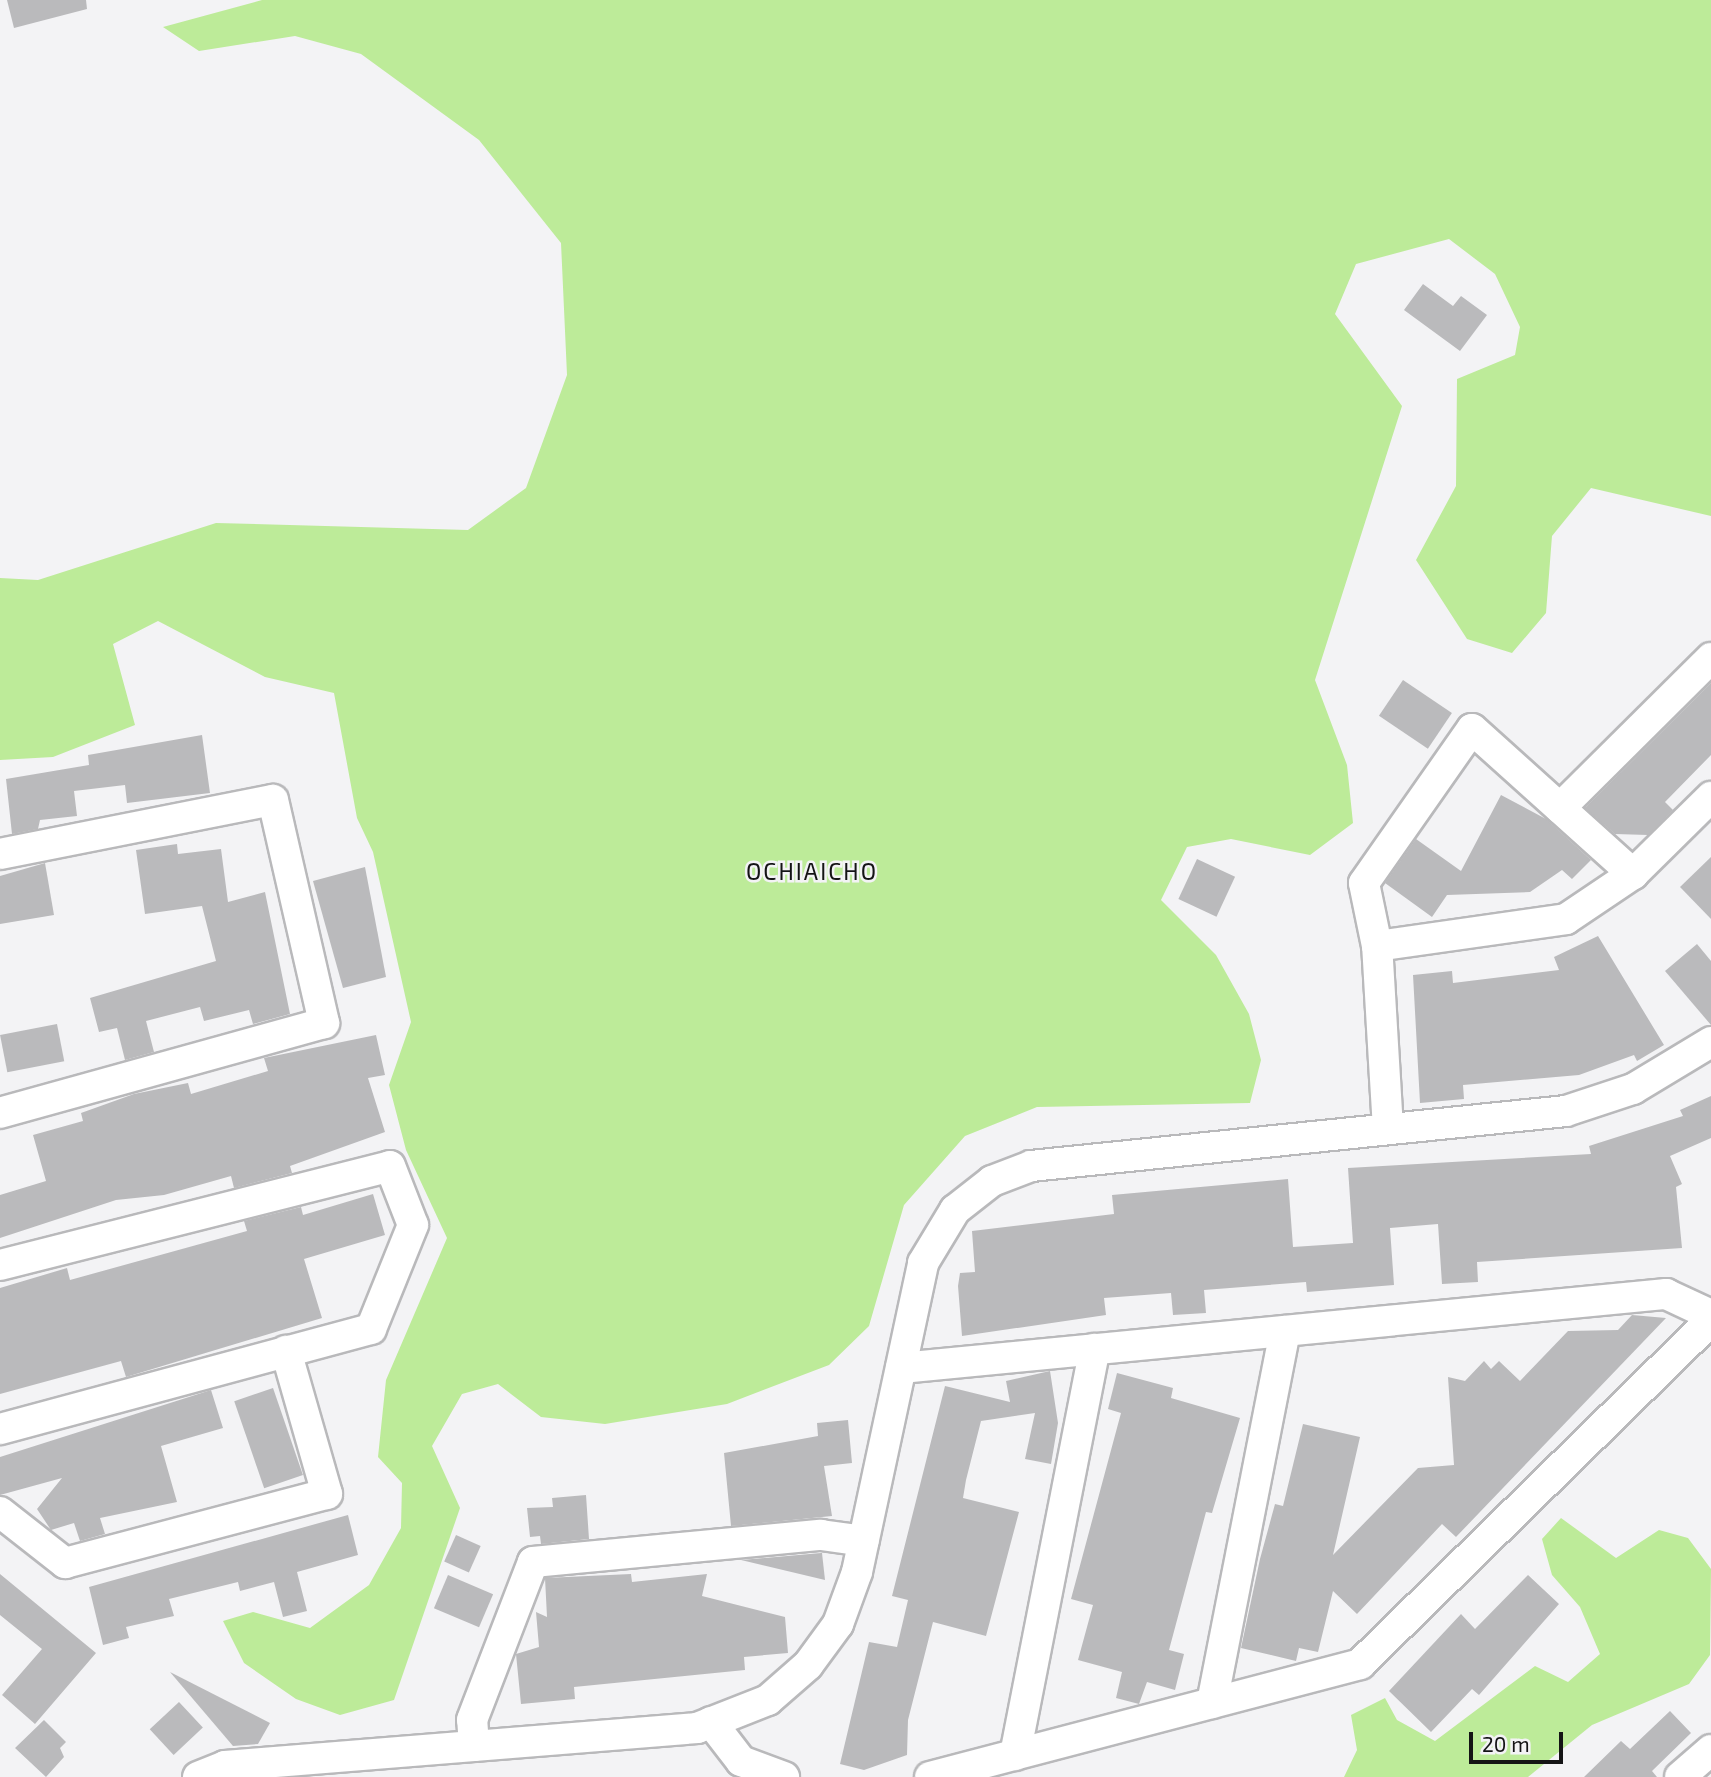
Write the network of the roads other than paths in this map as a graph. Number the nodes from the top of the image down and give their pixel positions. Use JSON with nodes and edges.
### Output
{"nodes":[{"id":1,"x":1711,"y":658,"type":"edge"},
{"id":2,"x":1711,"y":797,"type":"edge"},
{"id":3,"x":1560,"y":808,"type":"junction"},
{"id":4,"x":0,"y":854,"type":"edge"},
{"id":5,"x":1633,"y":874,"type":"junction"},
{"id":6,"x":1377,"y":946,"type":"junction"},
{"id":7,"x":1711,"y":1042,"type":"edge"},
{"id":8,"x":0,"y":1113,"type":"edge"},
{"id":9,"x":1388,"y":1129,"type":"junction"},
{"id":10,"x":0,"y":1265,"type":"edge"},
{"id":11,"x":1711,"y":1318,"type":"edge"},
{"id":12,"x":1285,"y":1331,"type":"junction"},
{"id":13,"x":1095,"y":1349,"type":"junction"},
{"id":14,"x":286,"y":1350,"type":"junction"},
{"id":15,"x":901,"y":1368,"type":"junction"},
{"id":16,"x":0,"y":1429,"type":"edge"},
{"id":17,"x":0,"y":1512,"type":"edge"},
{"id":18,"x":864,"y":1541,"type":"junction"},
{"id":19,"x":1212,"y":1703,"type":"junction"},
{"id":20,"x":711,"y":1723,"type":"junction"},
{"id":21,"x":474,"y":1746,"type":"junction"},
{"id":22,"x":1711,"y":1750,"type":"edge"},
{"id":23,"x":1015,"y":1755,"type":"junction"},
{"id":24,"x":198,"y":1777,"type":"edge"},
{"id":25,"x":784,"y":1777,"type":"edge"},
{"id":26,"x":930,"y":1777,"type":"edge"},
{"id":27,"x":1680,"y":1777,"type":"edge"}],
"edges":[{"from":1,"to":3,"type":"street"},
{"from":2,"to":5,"type":"street"},
{"from":3,"to":5,"type":"street"},
{"from":3,"to":6,"type":"street"},
{"from":4,"to":8,"type":"street"},
{"from":5,"to":6,"type":"street"},
{"from":6,"to":9,"type":"street"},
{"from":7,"to":9,"type":"street"},
{"from":9,"to":15,"type":"street"},
{"from":10,"to":14,"type":"street"},
{"from":11,"to":12,"type":"street"},
{"from":11,"to":19,"type":"street"},
{"from":12,"to":13,"type":"street"},
{"from":12,"to":19,"type":"street"},
{"from":13,"to":15,"type":"street"},
{"from":13,"to":23,"type":"street"},
{"from":14,"to":16,"type":"street"},
{"from":14,"to":17,"type":"street"},
{"from":15,"to":18,"type":"street"},
{"from":18,"to":20,"type":"street"},
{"from":18,"to":21,"type":"street"},
{"from":19,"to":23,"type":"street"},
{"from":20,"to":21,"type":"street"},
{"from":20,"to":25,"type":"street"},
{"from":21,"to":24,"type":"street"},
{"from":22,"to":27,"type":"street"},
{"from":23,"to":26,"type":"street"}]}
